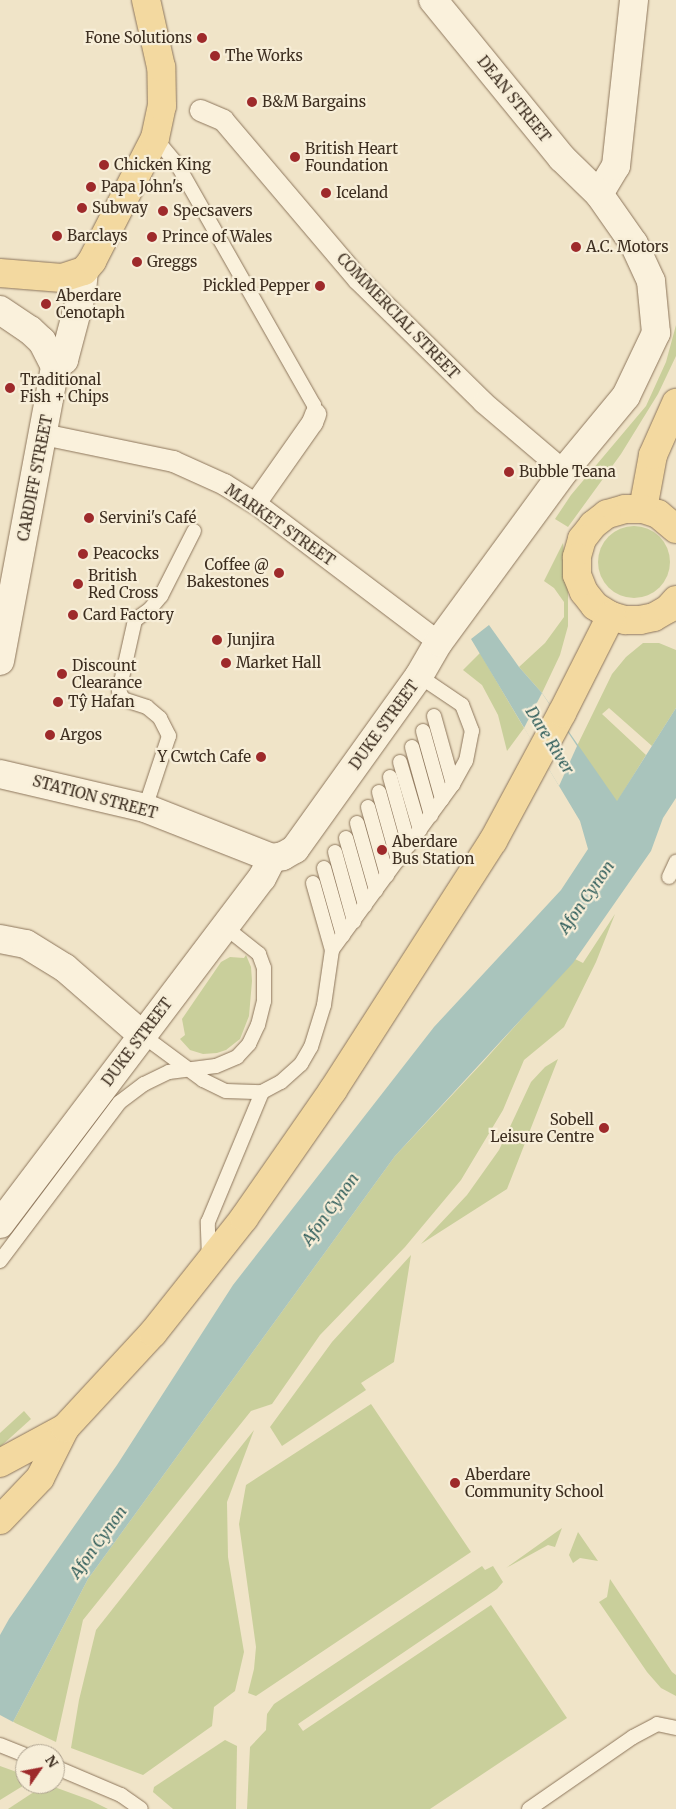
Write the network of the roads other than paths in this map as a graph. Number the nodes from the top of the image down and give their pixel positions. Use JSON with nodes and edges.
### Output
{"nodes":[{"id":1,"x":146,"y":0,"type":"edge"},
{"id":2,"x":433,"y":0,"type":"edge"},
{"id":3,"x":634,"y":0,"type":"edge"},
{"id":4,"x":200,"y":110,"type":"dead end"},
{"id":5,"x":155,"y":138,"type":"junction"},
{"id":6,"x":599,"y":194,"type":"junction"},
{"id":7,"x":84,"y":271,"type":"junction"},
{"id":8,"x":0,"y":273,"type":"edge"},
{"id":9,"x":0,"y":310,"type":"edge"},
{"id":10,"x":55,"y":366,"type":"junction"},
{"id":11,"x":676,"y":403,"type":"edge"},
{"id":12,"x":315,"y":414,"type":"joint"},
{"id":13,"x":43,"y":434,"type":"junction"},
{"id":14,"x":564,"y":471,"type":"junction"},
{"id":15,"x":255,"y":503,"type":"junction"},
{"id":16,"x":643,"y":509,"type":"junction"},
{"id":17,"x":676,"y":529,"type":"edge"},
{"id":18,"x":194,"y":531,"type":"dead end"},
{"id":19,"x":673,"y":609,"type":"edge"},
{"id":20,"x":610,"y":616,"type":"junction"},
{"id":21,"x":439,"y":642,"type":"junction"},
{"id":22,"x":0,"y":661,"type":"edge"},
{"id":23,"x":419,"y":676,"type":"junction"},
{"id":24,"x":434,"y":716,"type":"dead end"},
{"id":25,"x":423,"y":731,"type":"dead end"},
{"id":26,"x":412,"y":747,"type":"dead end"},
{"id":27,"x":400,"y":762,"type":"dead end"},
{"id":28,"x":0,"y":774,"type":"edge"},
{"id":29,"x":390,"y":777,"type":"dead end"},
{"id":30,"x":453,"y":784,"type":"junction"},
{"id":31,"x":379,"y":792,"type":"dead end"},
{"id":32,"x":442,"y":799,"type":"junction"},
{"id":33,"x":368,"y":807,"type":"dead end"},
{"id":34,"x":145,"y":808,"type":"junction"},
{"id":35,"x":431,"y":815,"type":"junction"},
{"id":36,"x":357,"y":823,"type":"dead end"},
{"id":37,"x":420,"y":830,"type":"junction"},
{"id":38,"x":346,"y":838,"type":"dead end"},
{"id":39,"x":409,"y":845,"type":"junction"},
{"id":40,"x":335,"y":852,"type":"dead end"},
{"id":41,"x":272,"y":858,"type":"junction"},
{"id":42,"x":398,"y":860,"type":"junction"},
{"id":43,"x":676,"y":862,"type":"edge"},
{"id":44,"x":324,"y":868,"type":"dead end"},
{"id":45,"x":387,"y":875,"type":"junction"},
{"id":46,"x":669,"y":877,"type":"dead end"},
{"id":47,"x":313,"y":883,"type":"dead end"},
{"id":48,"x":376,"y":890,"type":"junction"},
{"id":49,"x":365,"y":905,"type":"junction"},
{"id":50,"x":354,"y":920,"type":"junction"},
{"id":51,"x":225,"y":927,"type":"junction"},
{"id":52,"x":343,"y":936,"type":"junction"},
{"id":53,"x":0,"y":940,"type":"edge"},
{"id":54,"x":332,"y":950,"type":"junction"},
{"id":55,"x":142,"y":1036,"type":"junction"},
{"id":56,"x":190,"y":1068,"type":"junction"},
{"id":57,"x":262,"y":1092,"type":"junction"},
{"id":58,"x":0,"y":1224,"type":"edge"},
{"id":59,"x":0,"y":1261,"type":"edge"},
{"id":60,"x":209,"y":1262,"type":"junction"},
{"id":61,"x":65,"y":1428,"type":"junction"},
{"id":62,"x":0,"y":1463,"type":"edge"},
{"id":63,"x":0,"y":1520,"type":"edge"},
{"id":64,"x":676,"y":1728,"type":"edge"},
{"id":65,"x":0,"y":1745,"type":"edge"},
{"id":66,"x":15,"y":1751,"type":"edge"},
{"id":67,"x":65,"y":1772,"type":"edge"},
{"id":68,"x":141,"y":1809,"type":"edge"},
{"id":69,"x":529,"y":1809,"type":"edge"}],
"edges":[{"from":1,"to":5,"type":"main road"},
{"from":2,"to":6,"type":"street","name":"DEAN STREET"},
{"from":3,"to":6,"type":"street"},
{"from":4,"to":14,"type":"street","name":"COMMERCIAL STREET"},
{"from":5,"to":7,"type":"main road"},
{"from":5,"to":12,"type":"lane"},
{"from":6,"to":14,"type":"street","name":"DUKE STREET"},
{"from":7,"to":8,"type":"main road"},
{"from":7,"to":10,"type":"street","name":"CARDIFF STREET"},
{"from":9,"to":10,"type":"street"},
{"from":10,"to":13,"type":"street","name":"CARDIFF STREET"},
{"from":11,"to":16,"type":"main road"},
{"from":12,"to":15,"type":"street"},
{"from":13,"to":15,"type":"street","name":"MARKET STREET"},
{"from":13,"to":22,"type":"street","name":"CARDIFF STREET"},
{"from":14,"to":21,"type":"street","name":"DUKE STREET"},
{"from":15,"to":21,"type":"street","name":"MARKET STREET"},
{"from":16,"to":17,"type":"main road"},
{"from":16,"to":20,"type":"main road"},
{"from":18,"to":34,"type":"lane"},
{"from":19,"to":20,"type":"main road"},
{"from":20,"to":60,"type":"main road"},
{"from":21,"to":23,"type":"street","name":"DUKE STREET"},
{"from":23,"to":30,"type":"lane"},
{"from":23,"to":41,"type":"street","name":"DUKE STREET"},
{"from":24,"to":30,"type":"lane"},
{"from":25,"to":32,"type":"lane"},
{"from":26,"to":35,"type":"lane"},
{"from":27,"to":37,"type":"lane"},
{"from":28,"to":34,"type":"street","name":"STATION STREET"},
{"from":29,"to":39,"type":"lane"},
{"from":30,"to":32,"type":"lane"},
{"from":31,"to":42,"type":"lane"},
{"from":32,"to":35,"type":"lane"},
{"from":33,"to":45,"type":"lane"},
{"from":34,"to":41,"type":"street","name":"STATION STREET"},
{"from":35,"to":37,"type":"lane"},
{"from":36,"to":48,"type":"lane"},
{"from":37,"to":39,"type":"lane"},
{"from":38,"to":49,"type":"lane"},
{"from":39,"to":42,"type":"lane"},
{"from":40,"to":50,"type":"lane"},
{"from":41,"to":51,"type":"street","name":"DUKE STREET"},
{"from":42,"to":45,"type":"lane"},
{"from":43,"to":46,"type":"lane"},
{"from":44,"to":52,"type":"lane"},
{"from":45,"to":48,"type":"lane"},
{"from":47,"to":54,"type":"lane"},
{"from":48,"to":49,"type":"lane"},
{"from":49,"to":50,"type":"lane"},
{"from":50,"to":52,"type":"lane"},
{"from":51,"to":55,"type":"street","name":"DUKE STREET"},
{"from":51,"to":56,"type":"lane"},
{"from":52,"to":54,"type":"lane"},
{"from":53,"to":55,"type":"street"},
{"from":54,"to":57,"type":"lane"},
{"from":55,"to":56,"type":"lane"},
{"from":55,"to":58,"type":"street","name":"DUKE STREET"},
{"from":56,"to":57,"type":"lane"},
{"from":56,"to":59,"type":"lane"},
{"from":57,"to":60,"type":"lane"},
{"from":60,"to":61,"type":"main road"},
{"from":61,"to":62,"type":"main road"},
{"from":61,"to":63,"type":"main road"},
{"from":64,"to":69,"type":"lane"},
{"from":65,"to":66,"type":"lane"},
{"from":67,"to":68,"type":"lane"}]}
